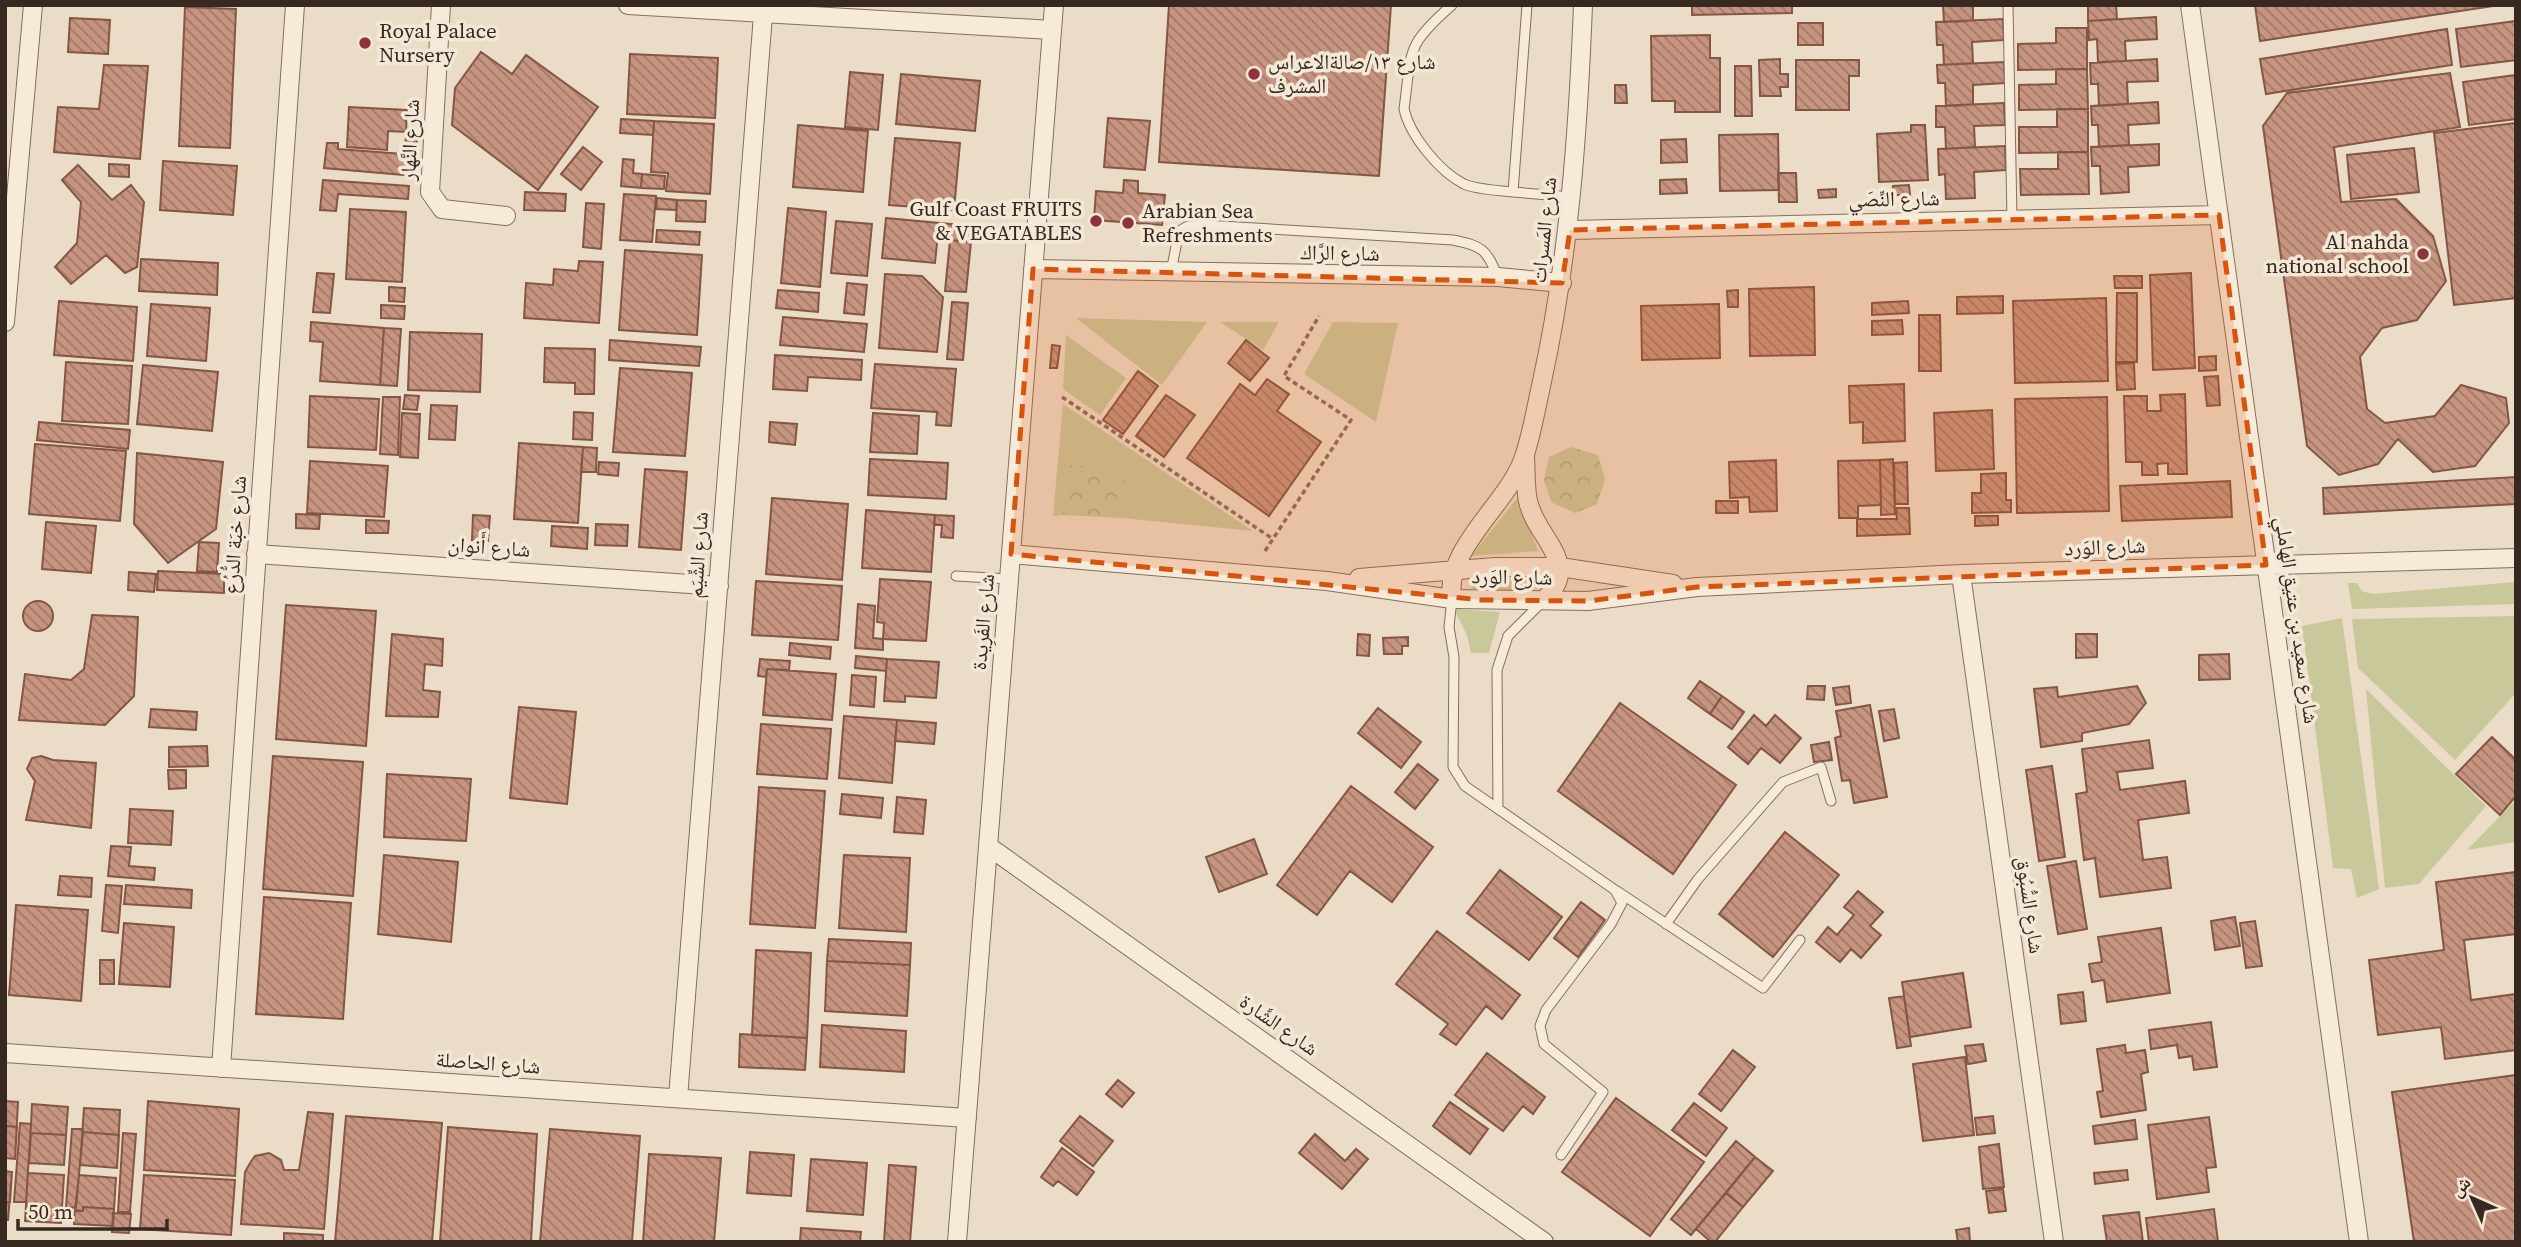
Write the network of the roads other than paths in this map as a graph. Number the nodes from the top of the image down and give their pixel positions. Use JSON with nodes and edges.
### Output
{"nodes":[{"id":1,"x":33,"y":5,"type":"edge"},
{"id":2,"x":295,"y":5,"type":"edge"},
{"id":3,"x":441,"y":5,"type":"edge"},
{"id":4,"x":628,"y":5,"type":"edge"},
{"id":5,"x":1054,"y":5,"type":"edge"},
{"id":6,"x":1452,"y":5,"type":"edge"},
{"id":7,"x":1527,"y":5,"type":"edge"},
{"id":8,"x":1583,"y":5,"type":"edge"},
{"id":9,"x":2008,"y":5,"type":"edge"},
{"id":10,"x":2190,"y":5,"type":"edge"},
{"id":11,"x":764,"y":15,"type":"junction"},
{"id":12,"x":1052,"y":30,"type":"junction"},
{"id":13,"x":1513,"y":192,"type":"junction"},
{"id":14,"x":1572,"y":197,"type":"junction"},
{"id":15,"x":2219,"y":215,"type":"junction"},
{"id":16,"x":506,"y":216,"type":"dead end"},
{"id":17,"x":2012,"y":219,"type":"junction"},
{"id":18,"x":1570,"y":230,"type":"junction"},
{"id":19,"x":1034,"y":269,"type":"junction"},
{"id":20,"x":1171,"y":272,"type":"junction"},
{"id":21,"x":1498,"y":277,"type":"junction"},
{"id":22,"x":1562,"y":283,"type":"junction"},
{"id":23,"x":6,"y":312,"type":"edge"},
{"id":24,"x":5,"y":322,"type":"edge"},
{"id":25,"x":1525,"y":457,"type":"junction"},
{"id":26,"x":256,"y":554,"type":"junction"},
{"id":27,"x":1011,"y":554,"type":"junction"},
{"id":28,"x":2516,"y":558,"type":"edge"},
{"id":29,"x":2266,"y":565,"type":"junction"},
{"id":30,"x":1560,"y":567,"type":"junction"},
{"id":31,"x":1455,"y":569,"type":"junction"},
{"id":32,"x":1961,"y":574,"type":"junction"},
{"id":33,"x":956,"y":576,"type":"dead end"},
{"id":34,"x":1009,"y":579,"type":"junction"},
{"id":35,"x":1327,"y":581,"type":"junction"},
{"id":36,"x":719,"y":586,"type":"junction"},
{"id":37,"x":1697,"y":587,"type":"junction"},
{"id":38,"x":1452,"y":599,"type":"junction"},
{"id":39,"x":1544,"y":600,"type":"junction"},
{"id":40,"x":1831,"y":801,"type":"dead end"},
{"id":41,"x":1498,"y":808,"type":"junction"},
{"id":42,"x":988,"y":846,"type":"junction"},
{"id":43,"x":1615,"y":890,"type":"junction"},
{"id":44,"x":1666,"y":924,"type":"junction"},
{"id":45,"x":1800,"y":940,"type":"dead end"},
{"id":46,"x":5,"y":1053,"type":"edge"},
{"id":47,"x":221,"y":1068,"type":"junction"},
{"id":48,"x":678,"y":1098,"type":"junction"},
{"id":49,"x":967,"y":1118,"type":"junction"},
{"id":50,"x":1561,"y":1155,"type":"dead end"},
{"id":51,"x":957,"y":1242,"type":"edge"},
{"id":52,"x":1544,"y":1242,"type":"edge"},
{"id":53,"x":2054,"y":1242,"type":"edge"},
{"id":54,"x":2359,"y":1242,"type":"edge"}],
"edges":[{"from":1,"to":23,"type":"street"},
{"from":2,"to":26,"type":"street","name":"شارع خبَة الدُّرُع"},
{"from":3,"to":16,"type":"street","name":"شارع النَّهار"},
{"from":4,"to":11,"type":"street"},
{"from":5,"to":12,"type":"street","name":"شارع الفَرِيدة"},
{"from":6,"to":13,"type":"lane"},
{"from":7,"to":13,"type":"lane"},
{"from":8,"to":14,"type":"street","name":"شارع المَسرات"},
{"from":9,"to":17,"type":"lane"},
{"from":10,"to":15,"type":"street","name":"شارع سعيد بن عتيق الهاملي"},
{"from":11,"to":12,"type":"street"},
{"from":11,"to":36,"type":"street","name":"شارع الشِّيَم"},
{"from":12,"to":19,"type":"street","name":"شارع الفَرِيدة"},
{"from":13,"to":14,"type":"lane"},
{"from":14,"to":18,"type":"street","name":"شارع المَسرات"},
{"from":15,"to":17,"type":"street","name":"شارع النِّصَي"},
{"from":15,"to":29,"type":"street","name":"شارع سعيد بن عتيق الهاملي"},
{"from":17,"to":18,"type":"street","name":"شارع النِّصَي"},
{"from":18,"to":22,"type":"street","name":"شارع المَسرات"},
{"from":19,"to":20,"type":"street","name":"شارع الرَّاك"},
{"from":19,"to":27,"type":"street","name":"شارع الفَرِيدة"},
{"from":20,"to":21,"type":"street","name":"شارع الرَّاك"},
{"from":20,"to":21,"type":"lane"},
{"from":21,"to":22,"type":"street","name":"شارع الرَّاك"},
{"from":22,"to":25,"type":"street","name":"شارع المَسرات"},
{"from":23,"to":24,"type":"street"},
{"from":25,"to":30,"type":"street","name":"شارع المَسرات"},
{"from":25,"to":31,"type":"street","name":"شارع المَسرات"},
{"from":26,"to":36,"type":"street","name":"شارع أَنوان"},
{"from":26,"to":47,"type":"street","name":"شارع خبَة الدُّرُع"},
{"from":27,"to":34,"type":"street","name":"شارع الفَرِيدة"},
{"from":27,"to":35,"type":"street","name":"شارع الوَرد"},
{"from":28,"to":29,"type":"street","name":"شارع الوَرد"},
{"from":29,"to":32,"type":"street","name":"شارع الوَرد"},
{"from":29,"to":54,"type":"street","name":"شارع سعيد بن عتيق الهاملي"},
{"from":30,"to":31,"type":"street","name":"شارع الوَرد"},
{"from":30,"to":37,"type":"street","name":"شارع الوَرد"},
{"from":30,"to":39,"type":"street"},
{"from":31,"to":35,"type":"street","name":"شارع الوَرد"},
{"from":31,"to":38,"type":"street","name":"شارع المَسرات"},
{"from":32,"to":37,"type":"street","name":"شارع الوَرد"},
{"from":32,"to":53,"type":"street","name":"شارع السُّبُوق"},
{"from":33,"to":34,"type":"lane"},
{"from":34,"to":42,"type":"street","name":"شارع الفَرِيدة"},
{"from":35,"to":38,"type":"street","name":"شارع الوَرد"},
{"from":36,"to":48,"type":"street","name":"شارع الشِّيَم"},
{"from":37,"to":39,"type":"street","name":"شارع الوَرد"},
{"from":38,"to":39,"type":"street","name":"شارع الوَرد"},
{"from":38,"to":41,"type":"lane"},
{"from":39,"to":41,"type":"lane"},
{"from":40,"to":44,"type":"lane"},
{"from":41,"to":43,"type":"lane"},
{"from":42,"to":49,"type":"street","name":"شارع الفَرِيدة"},
{"from":42,"to":52,"type":"street","name":"شارع الشَّارة"},
{"from":43,"to":44,"type":"lane"},
{"from":43,"to":50,"type":"lane"},
{"from":44,"to":45,"type":"lane"},
{"from":46,"to":47,"type":"street","name":"شارع الحاصلة"},
{"from":47,"to":48,"type":"street","name":"شارع الحاصلة"},
{"from":48,"to":49,"type":"street","name":"شارع الحاصلة"},
{"from":49,"to":51,"type":"street","name":"شارع الفَرِيدة"}]}
